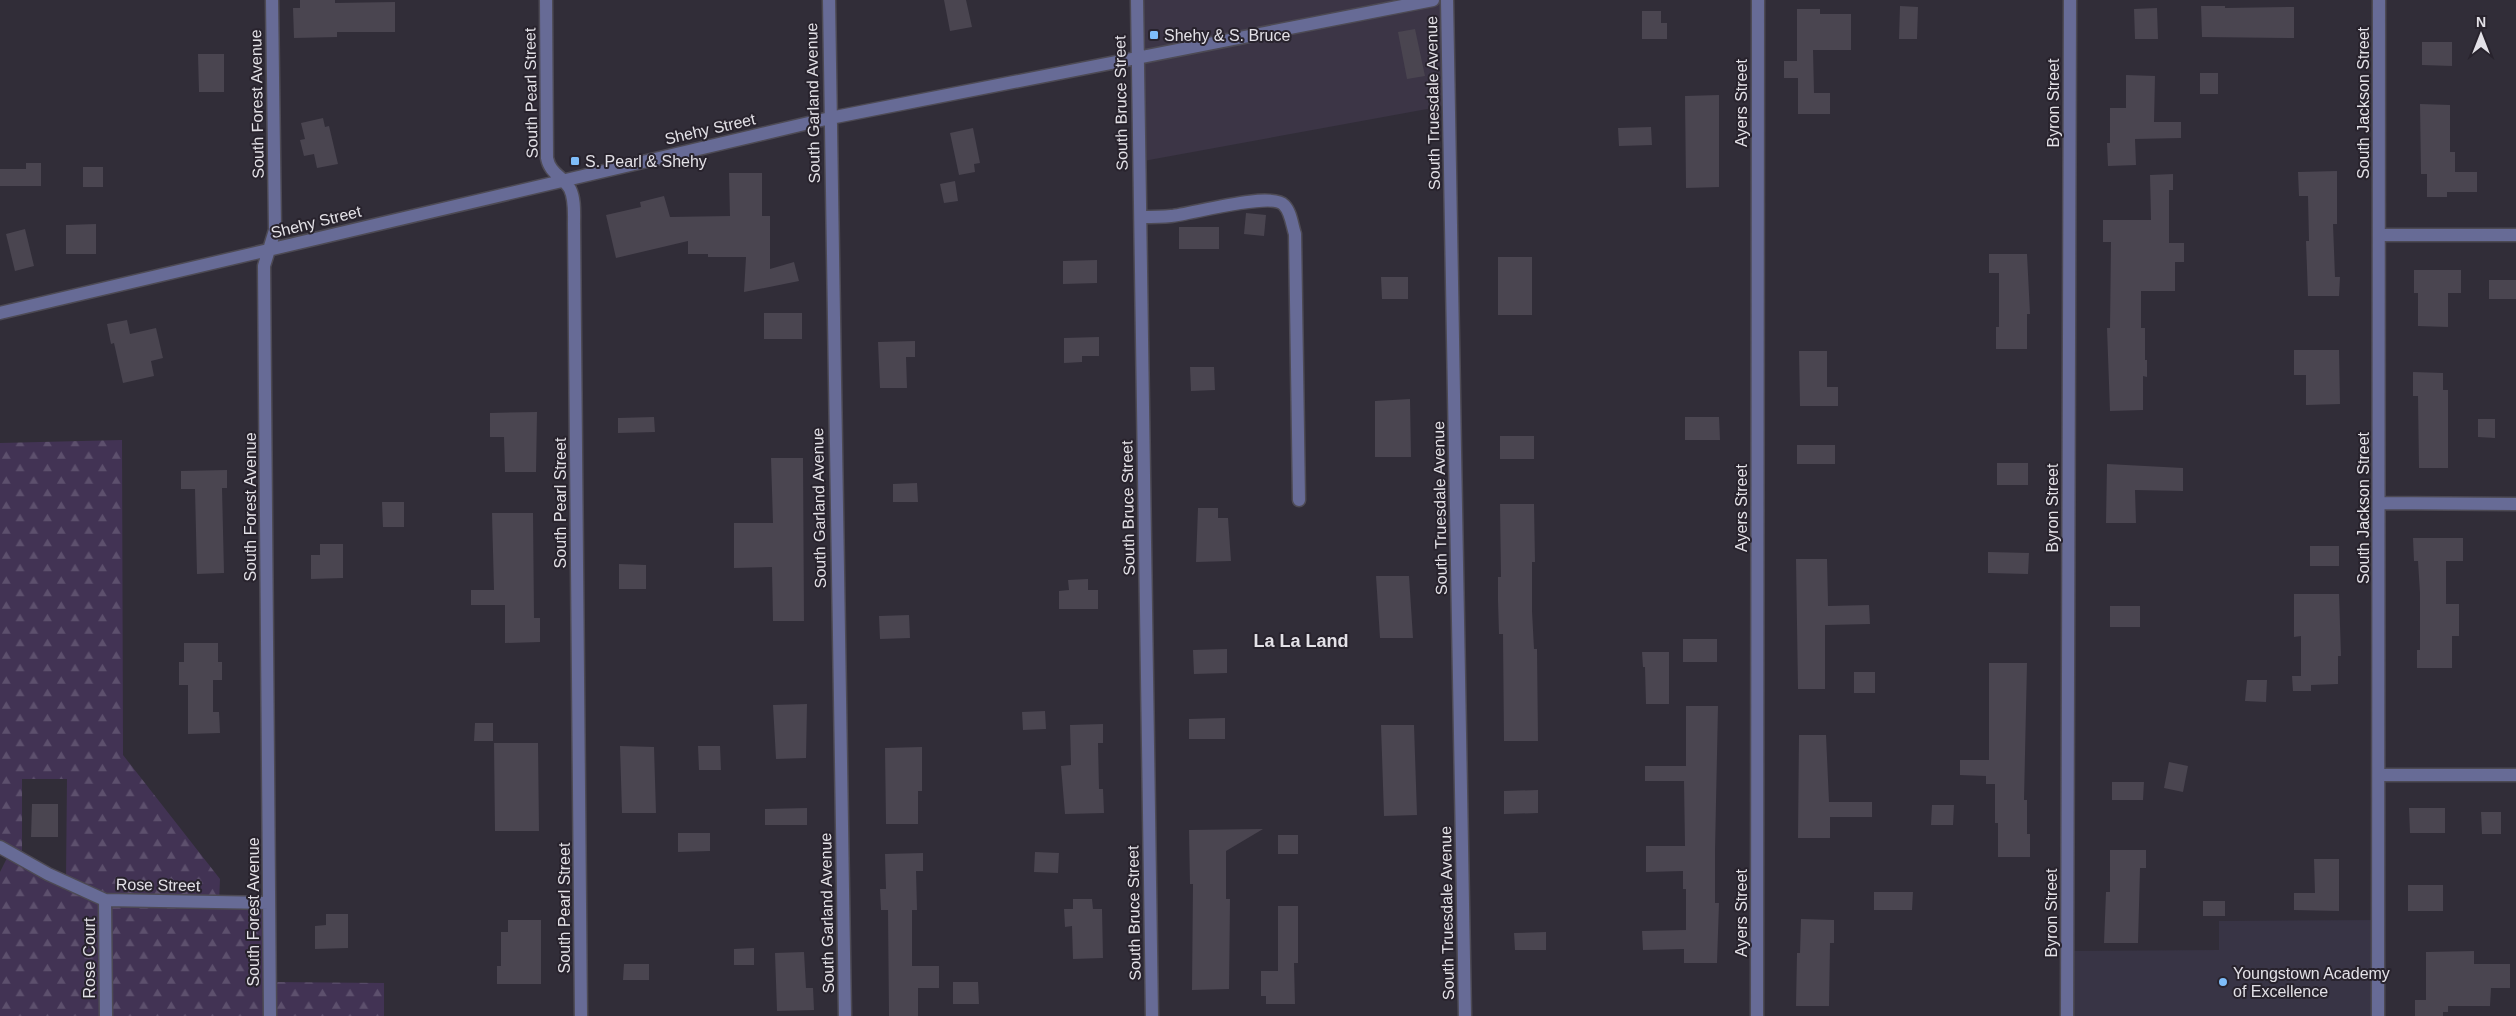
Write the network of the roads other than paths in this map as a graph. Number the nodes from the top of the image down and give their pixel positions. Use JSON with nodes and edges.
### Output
{"nodes":[{"id":1,"x":272,"y":0,"type":"edge"},
{"id":2,"x":546,"y":0,"type":"edge"},
{"id":3,"x":829,"y":0,"type":"edge"},
{"id":4,"x":1137,"y":0,"type":"edge"},
{"id":5,"x":1433,"y":0,"type":"edge"},
{"id":6,"x":1447,"y":0,"type":"edge"},
{"id":7,"x":1758,"y":0,"type":"edge"},
{"id":8,"x":2070,"y":0,"type":"edge"},
{"id":9,"x":2379,"y":0,"type":"edge"},
{"id":10,"x":1137,"y":57,"type":"junction"},
{"id":11,"x":830,"y":118,"type":"junction"},
{"id":12,"x":562,"y":180,"type":"junction"},
{"id":13,"x":1141,"y":218,"type":"junction"},
{"id":14,"x":2380,"y":235,"type":"junction"},
{"id":15,"x":2516,"y":235,"type":"edge"},
{"id":16,"x":270,"y":250,"type":"junction"},
{"id":17,"x":0,"y":313,"type":"edge"},
{"id":18,"x":1299,"y":500,"type":"dead end"},
{"id":19,"x":2379,"y":503,"type":"junction"},
{"id":20,"x":2516,"y":504,"type":"edge"},
{"id":21,"x":2379,"y":775,"type":"junction"},
{"id":22,"x":2516,"y":775,"type":"edge"},
{"id":23,"x":0,"y":847,"type":"edge"},
{"id":24,"x":105,"y":900,"type":"junction"},
{"id":25,"x":269,"y":903,"type":"junction"},
{"id":26,"x":106,"y":1016,"type":"edge"},
{"id":27,"x":270,"y":1016,"type":"edge"},
{"id":28,"x":581,"y":1016,"type":"edge"},
{"id":29,"x":845,"y":1016,"type":"edge"},
{"id":30,"x":1152,"y":1016,"type":"edge"},
{"id":31,"x":1464,"y":1016,"type":"edge"},
{"id":32,"x":1757,"y":1016,"type":"edge"},
{"id":33,"x":2067,"y":1016,"type":"edge"},
{"id":34,"x":2378,"y":1016,"type":"edge"}],
"edges":[{"from":1,"to":16,"type":"street","name":"South Forest Avenue"},
{"from":2,"to":12,"type":"street","name":"South Pearl Street"},
{"from":3,"to":11,"type":"street","name":"South Garland Avenue"},
{"from":4,"to":10,"type":"street","name":"South Bruce Street"},
{"from":5,"to":10,"type":"street","name":"Shehy Street"},
{"from":6,"to":31,"type":"street","name":"South Truesdale Avenue"},
{"from":7,"to":32,"type":"street","name":"Ayers Street"},
{"from":8,"to":33,"type":"street","name":"Byron Street"},
{"from":9,"to":14,"type":"street","name":"South Jackson Street"},
{"from":10,"to":11,"type":"street","name":"Shehy Street"},
{"from":10,"to":13,"type":"street","name":"South Bruce Street"},
{"from":11,"to":12,"type":"street","name":"Shehy Street"},
{"from":11,"to":29,"type":"street","name":"South Garland Avenue"},
{"from":12,"to":16,"type":"street","name":"Shehy Street"},
{"from":12,"to":28,"type":"street","name":"South Pearl Street"},
{"from":13,"to":18,"type":"street"},
{"from":13,"to":30,"type":"street","name":"South Bruce Street"},
{"from":14,"to":15,"type":"street"},
{"from":14,"to":19,"type":"street","name":"South Jackson Street"},
{"from":16,"to":17,"type":"street","name":"Shehy Street"},
{"from":16,"to":25,"type":"street","name":"South Forest Avenue"},
{"from":19,"to":20,"type":"street"},
{"from":19,"to":21,"type":"street","name":"South Jackson Street"},
{"from":21,"to":22,"type":"street"},
{"from":21,"to":34,"type":"street","name":"South Jackson Street"},
{"from":23,"to":24,"type":"street","name":"Rose Street"},
{"from":24,"to":25,"type":"street","name":"Rose Street"},
{"from":24,"to":26,"type":"street","name":"Rose Court"},
{"from":25,"to":27,"type":"street","name":"South Forest Avenue"}]}
